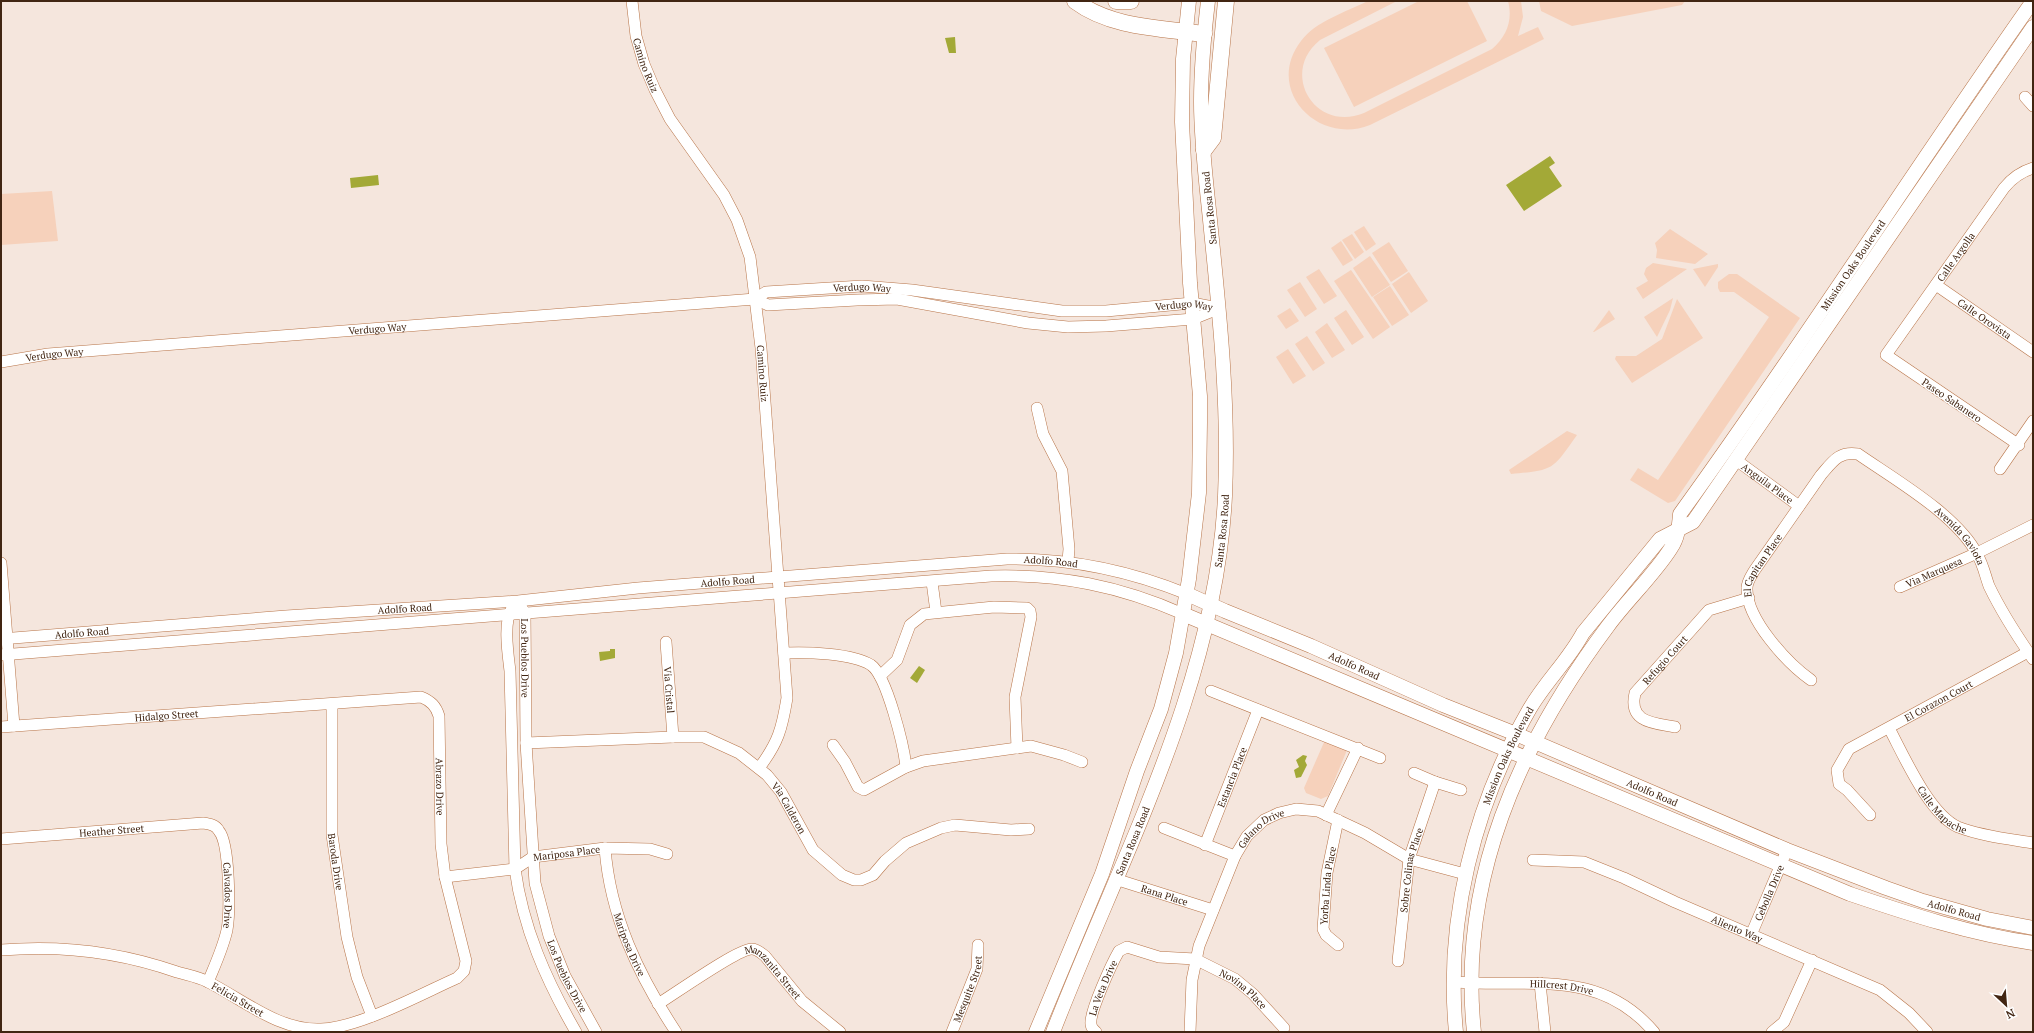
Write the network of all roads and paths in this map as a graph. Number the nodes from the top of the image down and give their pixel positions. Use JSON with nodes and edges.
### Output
{"nodes":[{"id":1,"x":632,"y":1,"type":"edge"},
{"id":2,"x":1075,"y":1,"type":"edge"},
{"id":3,"x":1116,"y":1,"type":"edge"},
{"id":4,"x":1131,"y":1,"type":"edge"},
{"id":5,"x":1189,"y":1,"type":"edge"},
{"id":6,"x":1208,"y":1,"type":"edge"},
{"id":7,"x":1226,"y":1,"type":"edge"},
{"id":8,"x":2031,"y":7,"type":"edge"},
{"id":9,"x":2033,"y":27,"type":"edge"},
{"id":10,"x":1186,"y":32,"type":"junction"},
{"id":11,"x":1204,"y":34,"type":"junction"},
{"id":12,"x":2025,"y":97,"type":"dead end"},
{"id":13,"x":2033,"y":106,"type":"edge"},
{"id":14,"x":1204,"y":150,"type":"junction"},
{"id":15,"x":2033,"y":168,"type":"edge"},
{"id":16,"x":1936,"y":285,"type":"junction"},
{"id":17,"x":755,"y":299,"type":"junction"},
{"id":18,"x":1192,"y":304,"type":"junction"},
{"id":19,"x":1218,"y":308,"type":"junction"},
{"id":20,"x":1193,"y":319,"type":"junction"},
{"id":21,"x":1813,"y":322,"type":"junction"},
{"id":22,"x":2033,"y":352,"type":"edge"},
{"id":23,"x":1886,"y":355,"type":"joint"},
{"id":24,"x":1,"y":362,"type":"edge"},
{"id":25,"x":1037,"y":408,"type":"dead end"},
{"id":26,"x":2033,"y":421,"type":"edge"},
{"id":27,"x":2019,"y":445,"type":"junction"},
{"id":28,"x":1846,"y":453,"type":"joint"},
{"id":29,"x":1736,"y":460,"type":"junction"},
{"id":30,"x":2000,"y":469,"type":"dead end"},
{"id":31,"x":1727,"y":474,"type":"junction"},
{"id":32,"x":1799,"y":506,"type":"junction"},
{"id":33,"x":2033,"y":525,"type":"edge"},
{"id":34,"x":1678,"y":531,"type":"junction"},
{"id":35,"x":1977,"y":553,"type":"junction"},
{"id":36,"x":1068,"y":561,"type":"junction"},
{"id":37,"x":1,"y":563,"type":"edge"},
{"id":38,"x":778,"y":577,"type":"junction"},
{"id":39,"x":932,"y":582,"type":"junction"},
{"id":40,"x":1900,"y":587,"type":"dead end"},
{"id":41,"x":779,"y":593,"type":"junction"},
{"id":42,"x":1186,"y":594,"type":"junction"},
{"id":43,"x":1749,"y":598,"type":"junction"},
{"id":44,"x":518,"y":601,"type":"junction"},
{"id":45,"x":1210,"y":604,"type":"junction"},
{"id":46,"x":936,"y":612,"type":"junction"},
{"id":47,"x":525,"y":613,"type":"junction"},
{"id":48,"x":1183,"y":614,"type":"junction"},
{"id":49,"x":508,"y":615,"type":"junction"},
{"id":50,"x":1206,"y":624,"type":"junction"},
{"id":51,"x":4,"y":639,"type":"edge"},
{"id":52,"x":666,"y":642,"type":"dead end"},
{"id":53,"x":784,"y":653,"type":"junction"},
{"id":54,"x":5,"y":655,"type":"edge"},
{"id":55,"x":2030,"y":655,"type":"edge"},
{"id":56,"x":880,"y":676,"type":"junction"},
{"id":57,"x":1811,"y":680,"type":"dead end"},
{"id":58,"x":1211,"y":691,"type":"dead end"},
{"id":59,"x":332,"y":704,"type":"junction"},
{"id":60,"x":1258,"y":710,"type":"junction"},
{"id":61,"x":14,"y":726,"type":"junction"},
{"id":62,"x":1,"y":727,"type":"edge"},
{"id":63,"x":1675,"y":727,"type":"dead end"},
{"id":64,"x":1889,"y":728,"type":"junction"},
{"id":65,"x":1516,"y":734,"type":"junction"},
{"id":66,"x":673,"y":737,"type":"junction"},
{"id":67,"x":1534,"y":742,"type":"junction"},
{"id":68,"x":526,"y":743,"type":"junction"},
{"id":69,"x":833,"y":746,"type":"dead end"},
{"id":70,"x":1017,"y":748,"type":"junction"},
{"id":71,"x":1358,"y":748,"type":"junction"},
{"id":72,"x":1509,"y":750,"type":"junction"},
{"id":73,"x":1526,"y":757,"type":"junction"},
{"id":74,"x":1380,"y":758,"type":"dead end"},
{"id":75,"x":1082,"y":762,"type":"dead end"},
{"id":76,"x":906,"y":767,"type":"junction"},
{"id":77,"x":759,"y":768,"type":"junction"},
{"id":78,"x":1414,"y":773,"type":"dead end"},
{"id":79,"x":1436,"y":782,"type":"junction"},
{"id":80,"x":1461,"y":790,"type":"dead end"},
{"id":81,"x":1326,"y":815,"type":"junction"},
{"id":82,"x":1870,"y":815,"type":"dead end"},
{"id":83,"x":1338,"y":820,"type":"junction"},
{"id":84,"x":1164,"y":828,"type":"dead end"},
{"id":85,"x":1028,"y":829,"type":"dead end"},
{"id":86,"x":219,"y":830,"type":"joint"},
{"id":87,"x":1,"y":839,"type":"edge"},
{"id":88,"x":2033,"y":843,"type":"edge"},
{"id":89,"x":1205,"y":844,"type":"junction"},
{"id":90,"x":605,"y":848,"type":"junction"},
{"id":91,"x":1787,"y":850,"type":"junction"},
{"id":92,"x":667,"y":854,"type":"dead end"},
{"id":93,"x":1235,"y":856,"type":"junction"},
{"id":94,"x":533,"y":857,"type":"junction"},
{"id":95,"x":1409,"y":859,"type":"junction"},
{"id":96,"x":1533,"y":860,"type":"dead end"},
{"id":97,"x":1781,"y":863,"type":"junction"},
{"id":98,"x":515,"y":869,"type":"junction"},
{"id":99,"x":1465,"y":874,"type":"junction"},
{"id":100,"x":445,"y":878,"type":"junction"},
{"id":101,"x":1115,"y":879,"type":"junction"},
{"id":102,"x":1213,"y":910,"type":"junction"},
{"id":103,"x":2033,"y":928,"type":"edge"},
{"id":104,"x":1751,"y":934,"type":"junction"},
{"id":105,"x":2033,"y":943,"type":"edge"},
{"id":106,"x":978,"y":945,"type":"dead end"},
{"id":107,"x":1338,"y":946,"type":"dead end"},
{"id":108,"x":1,"y":950,"type":"edge"},
{"id":109,"x":1195,"y":959,"type":"junction"},
{"id":110,"x":1812,"y":960,"type":"junction"},
{"id":111,"x":1398,"y":961,"type":"dead end"},
{"id":112,"x":464,"y":971,"type":"joint"},
{"id":113,"x":208,"y":982,"type":"junction"},
{"id":114,"x":1455,"y":982,"type":"junction"},
{"id":115,"x":1471,"y":983,"type":"junction"},
{"id":116,"x":1540,"y":983,"type":"junction"},
{"id":117,"x":658,"y":1004,"type":"junction"},
{"id":118,"x":372,"y":1016,"type":"junction"},
{"id":119,"x":1284,"y":1028,"type":"dead end"},
{"id":120,"x":576,"y":1032,"type":"edge"},
{"id":121,"x":596,"y":1032,"type":"edge"},
{"id":122,"x":676,"y":1032,"type":"edge"},
{"id":123,"x":840,"y":1032,"type":"edge"},
{"id":124,"x":952,"y":1032,"type":"edge"},
{"id":125,"x":1036,"y":1032,"type":"edge"},
{"id":126,"x":1053,"y":1032,"type":"edge"},
{"id":127,"x":1096,"y":1032,"type":"edge"},
{"id":128,"x":1190,"y":1032,"type":"edge"},
{"id":129,"x":1456,"y":1032,"type":"edge"},
{"id":130,"x":1474,"y":1032,"type":"edge"},
{"id":131,"x":1545,"y":1032,"type":"edge"},
{"id":132,"x":1654,"y":1032,"type":"edge"},
{"id":133,"x":1772,"y":1032,"type":"edge"},
{"id":134,"x":1927,"y":1032,"type":"edge"}],
"edges":[{"from":1,"to":17,"type":"street","name":"Camino Ruiz"},
{"from":2,"to":10,"type":"highway"},
{"from":3,"to":4,"type":"highway"},
{"from":5,"to":10,"type":"main road","name":"Santa Rosa Road"},
{"from":6,"to":11,"type":"main road","name":"Santa Rosa Road"},
{"from":7,"to":14,"type":"highway"},
{"from":8,"to":21,"type":"main road","name":"Mission Oaks Boulevard"},
{"from":9,"to":29,"type":"main road","name":"Mission Oaks Boulevard"},
{"from":10,"to":11,"type":"highway"},
{"from":10,"to":18,"type":"main road","name":"Santa Rosa Road"},
{"from":11,"to":14,"type":"main road","name":"Santa Rosa Road"},
{"from":12,"to":13,"type":"street"},
{"from":14,"to":19,"type":"main road","name":"Santa Rosa Road"},
{"from":15,"to":16,"type":"street","name":"Calle Argolla"},
{"from":16,"to":22,"type":"street","name":"Calle Orovista"},
{"from":16,"to":23,"type":"street","name":"Calle Argolla"},
{"from":17,"to":18,"type":"street","name":"Verdugo Way"},
{"from":17,"to":20,"type":"street","name":"Verdugo Way"},
{"from":17,"to":24,"type":"street","name":"Verdugo Way"},
{"from":17,"to":38,"type":"street","name":"Camino Ruiz"},
{"from":18,"to":19,"type":"street","name":"Verdugo Way"},
{"from":18,"to":20,"type":"main road","name":"Santa Rosa Road"},
{"from":19,"to":20,"type":"street","name":"Verdugo Way"},
{"from":19,"to":45,"type":"main road","name":"Santa Rosa Road"},
{"from":20,"to":42,"type":"main road","name":"Santa Rosa Road"},
{"from":21,"to":31,"type":"main road"},
{"from":21,"to":34,"type":"main road","name":"Mission Oaks Boulevard"},
{"from":23,"to":27,"type":"street","name":"Paseo Sabanero"},
{"from":25,"to":36,"type":"street"},
{"from":26,"to":27,"type":"street"},
{"from":27,"to":30,"type":"street"},
{"from":28,"to":32,"type":"street","name":"El Capitan Place"},
{"from":28,"to":35,"type":"street","name":"Avenida Gaviota"},
{"from":29,"to":31,"type":"main road","name":"Mission Oaks Boulevard"},
{"from":29,"to":32,"type":"street","name":"Anguila Place"},
{"from":31,"to":34,"type":"main road","name":"Mission Oaks Boulevard"},
{"from":32,"to":43,"type":"street","name":"El Capitan Place"},
{"from":33,"to":35,"type":"street","name":"Via Marquesa"},
{"from":34,"to":65,"type":"main road","name":"Mission Oaks Boulevard"},
{"from":34,"to":67,"type":"main road","name":"Mission Oaks Boulevard"},
{"from":35,"to":40,"type":"street","name":"Via Marquesa"},
{"from":35,"to":55,"type":"street","name":"Avenida Gaviota"},
{"from":36,"to":38,"type":"street","name":"Adolfo Road"},
{"from":36,"to":42,"type":"street","name":"Adolfo Road"},
{"from":37,"to":51,"type":"street"},
{"from":38,"to":41,"type":"street","name":"Camino Ruiz"},
{"from":38,"to":44,"type":"street","name":"Adolfo Road"},
{"from":39,"to":41,"type":"street","name":"Adolfo Road"},
{"from":39,"to":46,"type":"street"},
{"from":39,"to":48,"type":"street","name":"Adolfo Road"},
{"from":41,"to":47,"type":"street","name":"Adolfo Road"},
{"from":41,"to":53,"type":"street","name":"Camino Ruiz"},
{"from":42,"to":45,"type":"main road","name":"Adolfo Road"},
{"from":42,"to":48,"type":"main road","name":"Santa Rosa Road"},
{"from":43,"to":57,"type":"street","name":"El Capitan Place"},
{"from":43,"to":63,"type":"street","name":"Refugio Court"},
{"from":44,"to":47,"type":"street","name":"Los Pueblos Drive"},
{"from":44,"to":49,"type":"street","name":"Los Pueblos Drive"},
{"from":44,"to":51,"type":"street","name":"Adolfo Road"},
{"from":45,"to":50,"type":"main road","name":"Santa Rosa Road"},
{"from":45,"to":65,"type":"main road","name":"Adolfo Road"},
{"from":46,"to":56,"type":"street"},
{"from":46,"to":70,"type":"street"},
{"from":47,"to":49,"type":"street","name":"Adolfo Road"},
{"from":47,"to":68,"type":"street","name":"Los Pueblos Drive"},
{"from":48,"to":50,"type":"main road","name":"Adolfo Road"},
{"from":48,"to":125,"type":"main road","name":"Santa Rosa Road"},
{"from":49,"to":54,"type":"street","name":"Adolfo Road"},
{"from":49,"to":98,"type":"street","name":"Los Pueblos Drive"},
{"from":50,"to":72,"type":"main road","name":"Adolfo Road"},
{"from":50,"to":101,"type":"main road","name":"Santa Rosa Road"},
{"from":51,"to":54,"type":"street"},
{"from":52,"to":66,"type":"street","name":"Via Cristal"},
{"from":53,"to":56,"type":"street"},
{"from":53,"to":77,"type":"street","name":"Camino Ruiz"},
{"from":54,"to":61,"type":"street"},
{"from":55,"to":64,"type":"street","name":"El Corazon Court"},
{"from":56,"to":76,"type":"street"},
{"from":58,"to":60,"type":"street"},
{"from":59,"to":61,"type":"street","name":"Hidalgo Street"},
{"from":59,"to":100,"type":"street","name":"Abrazo Drive"},
{"from":59,"to":118,"type":"street","name":"Baroda Drive"},
{"from":60,"to":71,"type":"street"},
{"from":60,"to":89,"type":"street","name":"Estancia Place"},
{"from":61,"to":62,"type":"street","name":"Hidalgo Street"},
{"from":64,"to":82,"type":"street","name":"El Corazon Court"},
{"from":64,"to":88,"type":"street","name":"Calle Mapache"},
{"from":65,"to":67,"type":"main road","name":"Adolfo Road"},
{"from":65,"to":72,"type":"main road","name":"Mission Oaks Boulevard"},
{"from":66,"to":68,"type":"street","name":"Via Calderon"},
{"from":66,"to":77,"type":"street","name":"Via Calderon"},
{"from":67,"to":73,"type":"main road","name":"Mission Oaks Boulevard"},
{"from":67,"to":91,"type":"main road","name":"Adolfo Road"},
{"from":68,"to":94,"type":"street","name":"Los Pueblos Drive"},
{"from":69,"to":76,"type":"street"},
{"from":70,"to":75,"type":"street"},
{"from":70,"to":76,"type":"street"},
{"from":71,"to":74,"type":"street"},
{"from":71,"to":81,"type":"street"},
{"from":72,"to":73,"type":"main road","name":"Adolfo Road"},
{"from":72,"to":99,"type":"main road","name":"Mission Oaks Boulevard"},
{"from":73,"to":97,"type":"main road","name":"Adolfo Road"},
{"from":73,"to":115,"type":"main road","name":"Mission Oaks Boulevard"},
{"from":77,"to":85,"type":"street","name":"Via Calderon"},
{"from":78,"to":79,"type":"street"},
{"from":79,"to":80,"type":"street"},
{"from":79,"to":95,"type":"street","name":"Sobre Colinas Place"},
{"from":81,"to":83,"type":"street","name":"Galano Drive"},
{"from":81,"to":93,"type":"street","name":"Galano Drive"},
{"from":83,"to":95,"type":"street","name":"Galano Drive"},
{"from":83,"to":107,"type":"street","name":"Yorba Linda Place"},
{"from":84,"to":89,"type":"street"},
{"from":86,"to":87,"type":"street","name":"Heather Street"},
{"from":86,"to":113,"type":"street","name":"Calvados Drive"},
{"from":89,"to":93,"type":"street"},
{"from":90,"to":92,"type":"street","name":"Mariposa Place"},
{"from":90,"to":94,"type":"street","name":"Mariposa Place"},
{"from":90,"to":117,"type":"street","name":"Mariposa Drive"},
{"from":91,"to":97,"type":"street","name":"Cebolla Drive"},
{"from":91,"to":103,"type":"main road","name":"Adolfo Road"},
{"from":93,"to":102,"type":"street","name":"Galano Drive"},
{"from":94,"to":98,"type":"street","name":"Mariposa Place"},
{"from":94,"to":121,"type":"street","name":"Los Pueblos Drive"},
{"from":95,"to":99,"type":"street","name":"Galano Drive"},
{"from":95,"to":111,"type":"street","name":"Sobre Colinas Place"},
{"from":96,"to":104,"type":"street","name":"Aliento Way"},
{"from":97,"to":104,"type":"street","name":"Cebolla Drive"},
{"from":97,"to":105,"type":"main road","name":"Adolfo Road"},
{"from":98,"to":100,"type":"street","name":"Mariposa Place"},
{"from":98,"to":120,"type":"street","name":"Los Pueblos Drive"},
{"from":99,"to":114,"type":"main road","name":"Mission Oaks Boulevard"},
{"from":100,"to":112,"type":"street","name":"Abrazo Drive"},
{"from":101,"to":102,"type":"street","name":"Rana Place"},
{"from":101,"to":126,"type":"main road","name":"Santa Rosa Road"},
{"from":102,"to":109,"type":"street","name":"Galano Drive"},
{"from":104,"to":110,"type":"street","name":"Aliento Way"},
{"from":106,"to":124,"type":"street","name":"Mesquite Street"},
{"from":108,"to":113,"type":"street","name":"Felicia Street"},
{"from":109,"to":119,"type":"street","name":"Novina Place"},
{"from":109,"to":127,"type":"street","name":"La Veta Drive"},
{"from":109,"to":128,"type":"street","name":"Galano Drive"},
{"from":110,"to":133,"type":"street"},
{"from":110,"to":134,"type":"street","name":"Aliento Way"},
{"from":112,"to":118,"type":"street","name":"Felicia Street"},
{"from":113,"to":118,"type":"street","name":"Felicia Street"},
{"from":114,"to":115,"type":"street","name":"Hillcrest Drive"},
{"from":114,"to":129,"type":"main road","name":"Mission Oaks Boulevard"},
{"from":115,"to":116,"type":"street","name":"Hillcrest Drive"},
{"from":115,"to":130,"type":"main road","name":"Mission Oaks Boulevard"},
{"from":116,"to":131,"type":"street"},
{"from":116,"to":132,"type":"street","name":"Hillcrest Drive"},
{"from":117,"to":122,"type":"street","name":"Mariposa Drive"},
{"from":117,"to":123,"type":"street","name":"Manzanita Street"}]}
